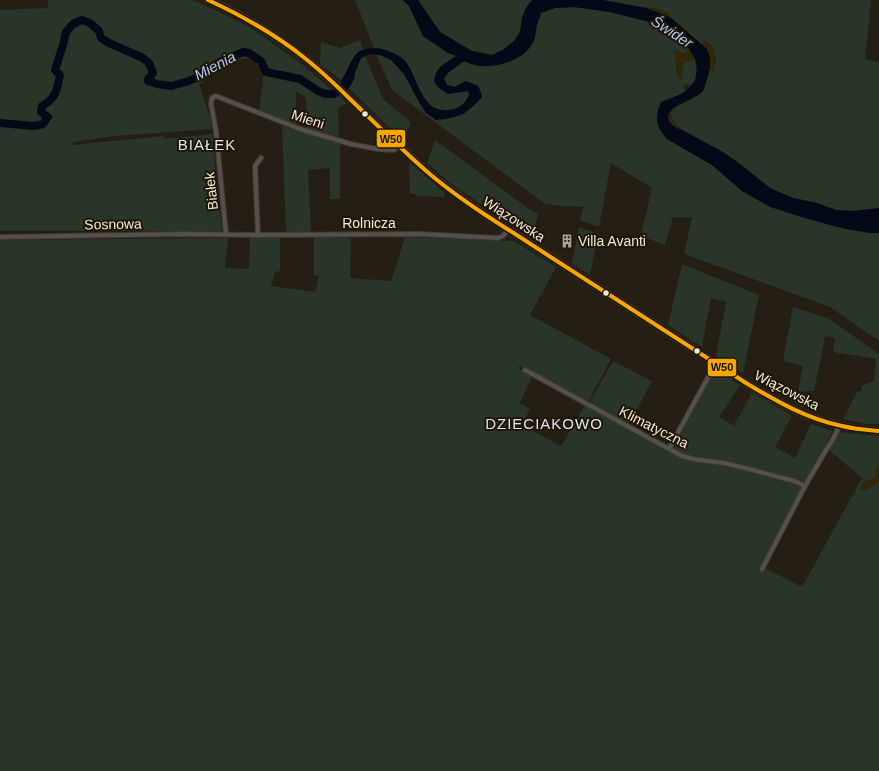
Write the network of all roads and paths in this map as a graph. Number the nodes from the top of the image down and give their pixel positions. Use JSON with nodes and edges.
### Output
{"nodes":[{"id":1,"x":208,"y":0,"type":"edge"},
{"id":2,"x":212,"y":98,"type":"joint"},
{"id":3,"x":400,"y":147,"type":"junction"},
{"id":4,"x":261,"y":158,"type":"dead end"},
{"id":5,"x":508,"y":230,"type":"junction"},
{"id":6,"x":226,"y":234,"type":"junction"},
{"id":7,"x":258,"y":235,"type":"junction"},
{"id":8,"x":0,"y":237,"type":"edge"},
{"id":9,"x":716,"y":363,"type":"junction"},
{"id":10,"x":525,"y":370,"type":"dead end"},
{"id":11,"x":838,"y":426,"type":"junction"},
{"id":12,"x":879,"y":431,"type":"edge"},
{"id":13,"x":669,"y":449,"type":"junction"},
{"id":14,"x":805,"y":486,"type":"junction"},
{"id":15,"x":762,"y":569,"type":"dead end"}],
"edges":[{"from":1,"to":3,"type":"main road","name":"Wiązowska"},
{"from":2,"to":3,"type":"street","name":"Mieni"},
{"from":2,"to":6,"type":"street","name":"Białek"},
{"from":3,"to":5,"type":"main road","name":"Wiązowska"},
{"from":4,"to":7,"type":"street"},
{"from":5,"to":7,"type":"street","name":"Rolnicza"},
{"from":5,"to":9,"type":"main road","name":"Wiązowska"},
{"from":6,"to":7,"type":"street","name":"Rolnicza"},
{"from":6,"to":8,"type":"street","name":"Sosnowa"},
{"from":9,"to":11,"type":"main road","name":"Wiązowska"},
{"from":9,"to":13,"type":"street"},
{"from":10,"to":13,"type":"street","name":"Klimatyczna"},
{"from":11,"to":12,"type":"main road","name":"Wiązowska"},
{"from":11,"to":14,"type":"street"},
{"from":13,"to":14,"type":"street","name":"Klimatyczna"},
{"from":14,"to":15,"type":"street"}]}
